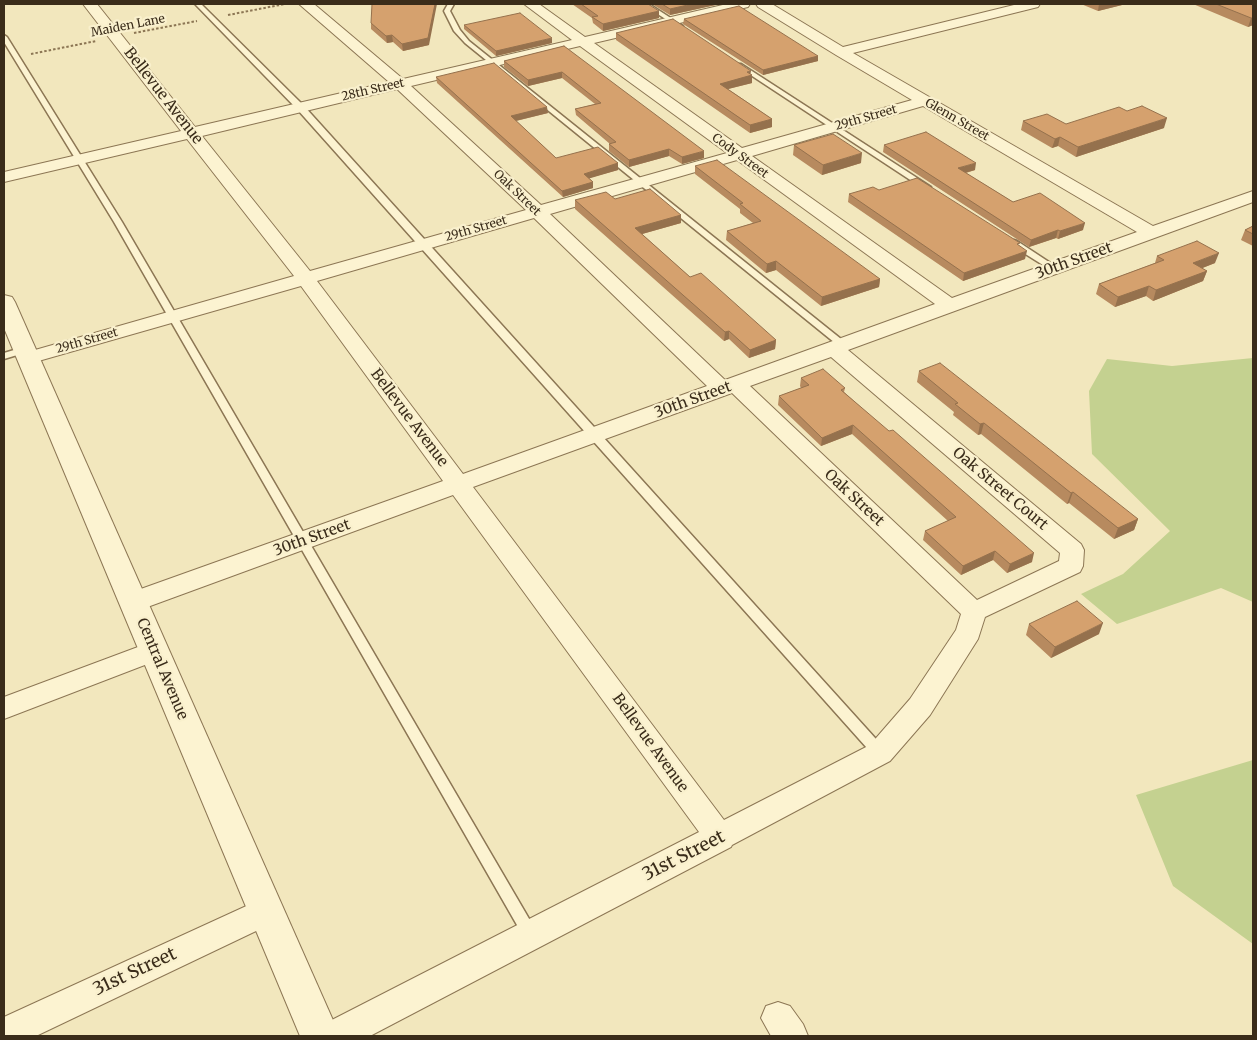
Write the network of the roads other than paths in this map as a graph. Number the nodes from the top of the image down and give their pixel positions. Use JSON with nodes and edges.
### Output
{"nodes":[{"id":1,"x":90,"y":4,"type":"edge"},
{"id":2,"x":198,"y":4,"type":"edge"},
{"id":3,"x":306,"y":4,"type":"edge"},
{"id":4,"x":451,"y":4,"type":"edge"},
{"id":5,"x":531,"y":4,"type":"edge"},
{"id":6,"x":646,"y":4,"type":"edge"},
{"id":7,"x":743,"y":4,"type":"edge"},
{"id":8,"x":763,"y":4,"type":"edge"},
{"id":9,"x":1033,"y":4,"type":"edge"},
{"id":10,"x":671,"y":20,"type":"junction"},
{"id":11,"x":687,"y":31,"type":"edge"},
{"id":12,"x":4,"y":38,"type":"edge"},
{"id":13,"x":583,"y":41,"type":"junction"},
{"id":14,"x":841,"y":52,"type":"junction"},
{"id":15,"x":728,"y":58,"type":"edge"},
{"id":16,"x":493,"y":62,"type":"junction"},
{"id":17,"x":400,"y":84,"type":"junction"},
{"id":18,"x":925,"y":101,"type":"junction"},
{"id":19,"x":300,"y":107,"type":"junction"},
{"id":20,"x":834,"y":128,"type":"junction"},
{"id":21,"x":192,"y":132,"type":"junction"},
{"id":22,"x":738,"y":155,"type":"junction"},
{"id":23,"x":79,"y":159,"type":"junction"},
{"id":24,"x":4,"y":176,"type":"edge"},
{"id":25,"x":643,"y":182,"type":"junction"},
{"id":26,"x":932,"y":190,"type":"edge"},
{"id":27,"x":1253,"y":196,"type":"edge"},
{"id":28,"x":537,"y":212,"type":"junction"},
{"id":29,"x":1152,"y":233,"type":"junction"},
{"id":30,"x":1006,"y":237,"type":"edge"},
{"id":31,"x":423,"y":245,"type":"junction"},
{"id":32,"x":1054,"y":268,"type":"junction"},
{"id":33,"x":305,"y":278,"type":"junction"},
{"id":34,"x":4,"y":302,"type":"edge"},
{"id":35,"x":950,"y":306,"type":"junction"},
{"id":36,"x":172,"y":316,"type":"junction"},
{"id":37,"x":838,"y":347,"type":"junction"},
{"id":38,"x":19,"y":355,"type":"edge"},
{"id":39,"x":728,"y":387,"type":"junction"},
{"id":40,"x":594,"y":435,"type":"junction"},
{"id":41,"x":459,"y":484,"type":"junction"},
{"id":42,"x":302,"y":541,"type":"junction"},
{"id":43,"x":133,"y":602,"type":"junction"},
{"id":44,"x":974,"y":612,"type":"junction"},
{"id":45,"x":154,"y":651,"type":"junction"},
{"id":46,"x":4,"y":708,"type":"edge"},
{"id":47,"x":880,"y":753,"type":"junction"},
{"id":48,"x":720,"y":838,"type":"junction"},
{"id":49,"x":266,"y":911,"type":"junction"},
{"id":50,"x":530,"y":936,"type":"junction"},
{"id":51,"x":4,"y":1034,"type":"edge"},
{"id":52,"x":320,"y":1036,"type":"edge"},
{"id":53,"x":336,"y":1036,"type":"edge"}],
"edges":[{"from":1,"to":21,"type":"street","name":"Bellevue Avenue"},
{"from":2,"to":19,"type":"lane"},
{"from":3,"to":17,"type":"street","name":"Oak Street"},
{"from":4,"to":16,"type":"lane"},
{"from":5,"to":13,"type":"street","name":"Cody Street"},
{"from":6,"to":10,"type":"lane"},
{"from":7,"to":10,"type":"street","name":"28th Street"},
{"from":8,"to":14,"type":"street","name":"Glenn Street"},
{"from":9,"to":14,"type":"street"},
{"from":10,"to":11,"type":"lane"},
{"from":10,"to":13,"type":"street","name":"28th Street"},
{"from":12,"to":23,"type":"lane"},
{"from":13,"to":16,"type":"street","name":"28th Street"},
{"from":13,"to":22,"type":"street","name":"Cody Street"},
{"from":14,"to":18,"type":"street","name":"Glenn Street"},
{"from":15,"to":20,"type":"lane"},
{"from":16,"to":17,"type":"street","name":"28th Street"},
{"from":16,"to":25,"type":"lane"},
{"from":17,"to":19,"type":"street","name":"28th Street"},
{"from":17,"to":28,"type":"street","name":"Oak Street"},
{"from":18,"to":20,"type":"street","name":"29th Street"},
{"from":18,"to":29,"type":"street","name":"Glenn Street"},
{"from":19,"to":21,"type":"street","name":"28th Street"},
{"from":19,"to":31,"type":"lane"},
{"from":20,"to":22,"type":"street","name":"29th Street"},
{"from":20,"to":26,"type":"lane"},
{"from":21,"to":23,"type":"street","name":"28th Street"},
{"from":21,"to":33,"type":"street","name":"Bellevue Avenue"},
{"from":22,"to":25,"type":"street","name":"29th Street"},
{"from":22,"to":35,"type":"street","name":"Cody Street"},
{"from":23,"to":24,"type":"street","name":"28th Street"},
{"from":23,"to":36,"type":"lane"},
{"from":25,"to":28,"type":"street","name":"29th Street"},
{"from":25,"to":37,"type":"lane"},
{"from":27,"to":29,"type":"street","name":"30th Street"},
{"from":28,"to":31,"type":"street","name":"29th Street"},
{"from":28,"to":39,"type":"street","name":"Oak Street"},
{"from":29,"to":32,"type":"street","name":"30th Street"},
{"from":30,"to":32,"type":"lane"},
{"from":31,"to":33,"type":"street","name":"29th Street"},
{"from":31,"to":40,"type":"lane"},
{"from":32,"to":35,"type":"street","name":"30th Street"},
{"from":33,"to":36,"type":"street","name":"29th Street"},
{"from":33,"to":41,"type":"street","name":"Bellevue Avenue"},
{"from":34,"to":38,"type":"street","name":"Central Avenue"},
{"from":35,"to":37,"type":"street","name":"30th Street"},
{"from":36,"to":38,"type":"street","name":"29th Street"},
{"from":36,"to":42,"type":"lane"},
{"from":37,"to":39,"type":"street","name":"30th Street"},
{"from":37,"to":44,"type":"street","name":"Oak Street Court"},
{"from":38,"to":43,"type":"street","name":"Central Avenue"},
{"from":39,"to":40,"type":"street","name":"30th Street"},
{"from":39,"to":44,"type":"street","name":"Oak Street"},
{"from":40,"to":41,"type":"street","name":"30th Street"},
{"from":40,"to":47,"type":"lane"},
{"from":41,"to":42,"type":"street","name":"30th Street"},
{"from":41,"to":48,"type":"street","name":"Bellevue Avenue"},
{"from":42,"to":43,"type":"street","name":"30th Street"},
{"from":42,"to":50,"type":"lane"},
{"from":43,"to":45,"type":"street","name":"Central Avenue"},
{"from":44,"to":47,"type":"street","name":"31st Street"},
{"from":45,"to":46,"type":"street"},
{"from":45,"to":49,"type":"street","name":"Central Avenue"},
{"from":47,"to":48,"type":"street","name":"31st Street"},
{"from":48,"to":50,"type":"street","name":"31st Street"},
{"from":49,"to":51,"type":"street","name":"31st Street"},
{"from":49,"to":52,"type":"street","name":"Central Avenue"},
{"from":50,"to":53,"type":"street","name":"31st Street"}]}
